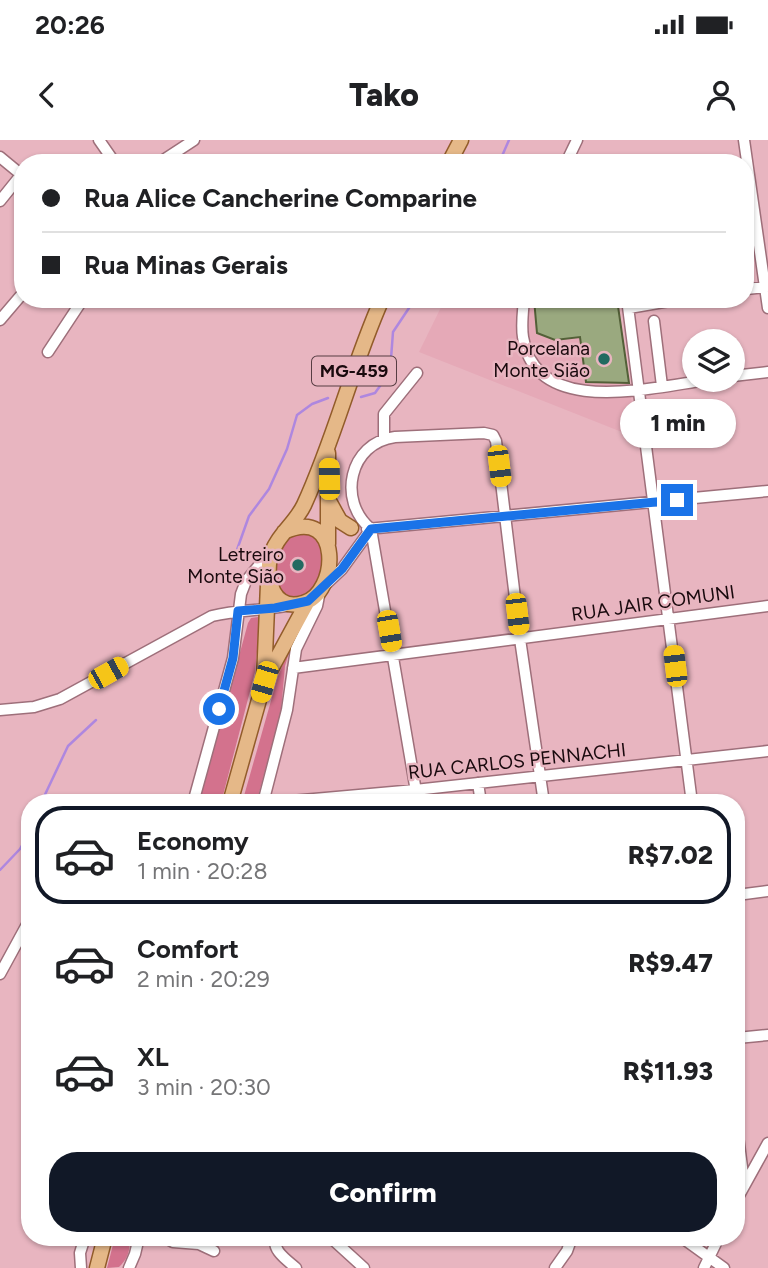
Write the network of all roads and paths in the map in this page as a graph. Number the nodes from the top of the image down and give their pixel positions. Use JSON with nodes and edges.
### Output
{"nodes":[{"id":1,"x":194,"y":140,"type":"edge"},
{"id":2,"x":173,"y":154,"type":"edge"},
{"id":3,"x":0,"y":157,"type":"edge"},
{"id":4,"x":14,"y":169,"type":"edge"},
{"id":5,"x":14,"y":185,"type":"edge"},
{"id":6,"x":0,"y":201,"type":"edge"},
{"id":7,"x":754,"y":223,"type":"edge"},
{"id":8,"x":764,"y":247,"type":"edge"},
{"id":9,"x":765,"y":287,"type":"junction"},
{"id":10,"x":754,"y":288,"type":"edge"},
{"id":11,"x":14,"y":304,"type":"edge"},
{"id":12,"x":77,"y":308,"type":"edge"},
{"id":13,"x":379,"y":308,"type":"edge"},
{"id":14,"x":524,"y":308,"type":"edge"},
{"id":15,"x":629,"y":308,"type":"edge"},
{"id":16,"x":768,"y":308,"type":"edge"},
{"id":17,"x":0,"y":320,"type":"edge"},
{"id":18,"x":654,"y":321,"type":"dead end"},
{"id":19,"x":48,"y":352,"type":"dead end"},
{"id":20,"x":768,"y":372,"type":"edge"},
{"id":21,"x":417,"y":373,"type":"dead end"},
{"id":22,"x":745,"y":375,"type":"edge"},
{"id":23,"x":682,"y":383,"type":"edge"},
{"id":24,"x":662,"y":386,"type":"junction"},
{"id":25,"x":640,"y":388,"type":"junction"},
{"id":26,"x":384,"y":439,"type":"junction"},
{"id":27,"x":328,"y":444,"type":"junction"},
{"id":28,"x":768,"y":491,"type":"edge"},
{"id":29,"x":330,"y":502,"type":"junction"},
{"id":30,"x":654,"y":502,"type":"junction"},
{"id":31,"x":506,"y":516,"type":"junction"},
{"id":32,"x":313,"y":527,"type":"junction"},
{"id":33,"x":329,"y":527,"type":"junction"},
{"id":34,"x":351,"y":528,"type":"junction"},
{"id":35,"x":371,"y":529,"type":"junction"},
{"id":36,"x":284,"y":532,"type":"junction"},
{"id":37,"x":328,"y":544,"type":"junction"},
{"id":38,"x":273,"y":549,"type":"junction"},
{"id":39,"x":268,"y":582,"type":"junction"},
{"id":40,"x":321,"y":589,"type":"junction"},
{"id":41,"x":308,"y":601,"type":"junction"},
{"id":42,"x":291,"y":605,"type":"junction"},
{"id":43,"x":768,"y":606,"type":"edge"},
{"id":44,"x":266,"y":609,"type":"junction"},
{"id":45,"x":238,"y":611,"type":"junction"},
{"id":46,"x":669,"y":619,"type":"junction"},
{"id":47,"x":520,"y":639,"type":"junction"},
{"id":48,"x":393,"y":656,"type":"junction"},
{"id":49,"x":293,"y":668,"type":"junction"},
{"id":50,"x":264,"y":682,"type":"junction"},
{"id":51,"x":3,"y":708,"type":"edge"},
{"id":52,"x":768,"y":751,"type":"edge"},
{"id":53,"x":687,"y":760,"type":"junction"},
{"id":54,"x":540,"y":775,"type":"junction"},
{"id":55,"x":478,"y":783,"type":"junction"},
{"id":56,"x":415,"y":790,"type":"junction"},
{"id":57,"x":195,"y":794,"type":"edge"},
{"id":58,"x":233,"y":794,"type":"edge"},
{"id":59,"x":268,"y":794,"type":"edge"},
{"id":60,"x":369,"y":794,"type":"edge"},
{"id":61,"x":416,"y":794,"type":"edge"},
{"id":62,"x":480,"y":794,"type":"edge"},
{"id":63,"x":543,"y":794,"type":"edge"},
{"id":64,"x":691,"y":794,"type":"edge"},
{"id":65,"x":768,"y":891,"type":"edge"},
{"id":66,"x":745,"y":894,"type":"edge"},
{"id":67,"x":21,"y":936,"type":"edge"},
{"id":68,"x":0,"y":974,"type":"edge"},
{"id":69,"x":768,"y":1035,"type":"edge"},
{"id":70,"x":745,"y":1037,"type":"edge"},
{"id":71,"x":768,"y":1143,"type":"edge"},
{"id":72,"x":756,"y":1166,"type":"junction"},
{"id":73,"x":768,"y":1166,"type":"edge"},
{"id":74,"x":745,"y":1182,"type":"edge"},
{"id":75,"x":83,"y":1246,"type":"edge"},
{"id":76,"x":103,"y":1246,"type":"edge"},
{"id":77,"x":137,"y":1246,"type":"edge"},
{"id":78,"x":203,"y":1246,"type":"edge"},
{"id":79,"x":275,"y":1246,"type":"edge"},
{"id":80,"x":340,"y":1246,"type":"edge"},
{"id":81,"x":569,"y":1246,"type":"edge"},
{"id":82,"x":694,"y":1246,"type":"edge"},
{"id":83,"x":714,"y":1246,"type":"edge"},
{"id":84,"x":214,"y":1251,"type":"dead end"},
{"id":85,"x":709,"y":1257,"type":"junction"},
{"id":86,"x":79,"y":1266,"type":"edge"},
{"id":87,"x":97,"y":1268,"type":"edge"},
{"id":88,"x":129,"y":1268,"type":"edge"},
{"id":89,"x":296,"y":1268,"type":"edge"},
{"id":90,"x":364,"y":1268,"type":"edge"},
{"id":91,"x":555,"y":1268,"type":"edge"},
{"id":92,"x":704,"y":1268,"type":"edge"},
{"id":93,"x":724,"y":1268,"type":"edge"}],
"edges":[{"from":1,"to":2,"type":"street"},
{"from":3,"to":4,"type":"street"},
{"from":5,"to":6,"type":"street"},
{"from":7,"to":8,"type":"street"},
{"from":8,"to":9,"type":"street"},
{"from":9,"to":10,"type":"street"},
{"from":9,"to":16,"type":"street"},
{"from":11,"to":17,"type":"street"},
{"from":12,"to":19,"type":"street"},
{"from":13,"to":27,"type":"main road","number":"MG-459"},
{"from":14,"to":25,"type":"street"},
{"from":15,"to":25,"type":"street"},
{"from":18,"to":24,"type":"street"},
{"from":20,"to":22,"type":"street"},
{"from":21,"to":26,"type":"street"},
{"from":23,"to":24,"type":"street"},
{"from":24,"to":25,"type":"street"},
{"from":25,"to":30,"type":"street"},
{"from":26,"to":31,"type":"street"},
{"from":26,"to":35,"type":"street"},
{"from":27,"to":29,"type":"main road","number":"MG-459"},
{"from":27,"to":36,"type":"main road","number":"MG-459"},
{"from":28,"to":30,"type":"street"},
{"from":29,"to":33,"type":"main road","number":"MG-459"},
{"from":29,"to":34,"type":"main road"},
{"from":30,"to":31,"type":"street"},
{"from":30,"to":46,"type":"street"},
{"from":31,"to":35,"type":"street"},
{"from":31,"to":47,"type":"street"},
{"from":32,"to":33,"type":"street"},
{"from":32,"to":36,"type":"main road"},
{"from":32,"to":37,"type":"main road"},
{"from":33,"to":34,"type":"street"},
{"from":33,"to":37,"type":"main road","number":"MG-459"},
{"from":34,"to":35,"type":"street"},
{"from":35,"to":40,"type":"street"},
{"from":35,"to":48,"type":"street"},
{"from":36,"to":38,"type":"main road","number":"MG-459"},
{"from":37,"to":40,"type":"main road","number":"MG-459"},
{"from":38,"to":39,"type":"main road","number":"MG-459"},
{"from":38,"to":45,"type":"street"},
{"from":39,"to":42,"type":"main road"},
{"from":39,"to":44,"type":"main road","number":"MG-459"},
{"from":40,"to":41,"type":"main road","number":"MG-459"},
{"from":40,"to":49,"type":"street"},
{"from":41,"to":42,"type":"main road","number":"MG-459"},
{"from":41,"to":50,"type":"main road","number":"MG-459"},
{"from":42,"to":44,"type":"street"},
{"from":43,"to":46,"type":"street","name":"RUA JAIR COMUNI"},
{"from":44,"to":45,"type":"street"},
{"from":44,"to":50,"type":"main road","number":"MG-459"},
{"from":45,"to":51,"type":"street"},
{"from":45,"to":57,"type":"street"},
{"from":46,"to":47,"type":"street","name":"RUA JAIR COMUNI"},
{"from":46,"to":53,"type":"street"},
{"from":47,"to":48,"type":"street","name":"RUA JAIR COMUNI"},
{"from":47,"to":54,"type":"street"},
{"from":48,"to":49,"type":"street","name":"RUA JAIR COMUNI"},
{"from":48,"to":56,"type":"street"},
{"from":49,"to":59,"type":"street"},
{"from":50,"to":58,"type":"main road","number":"MG-459"},
{"from":52,"to":53,"type":"street","name":"RUA CARLOS PENNACHI"},
{"from":53,"to":54,"type":"street","name":"RUA CARLOS PENNACHI"},
{"from":53,"to":64,"type":"street"},
{"from":54,"to":55,"type":"street","name":"RUA CARLOS PENNACHI"},
{"from":54,"to":63,"type":"street"},
{"from":55,"to":56,"type":"street","name":"RUA CARLOS PENNACHI"},
{"from":55,"to":62,"type":"street"},
{"from":56,"to":60,"type":"street","name":"RUA CARLOS PENNACHI"},
{"from":56,"to":61,"type":"street"},
{"from":65,"to":66,"type":"street"},
{"from":67,"to":68,"type":"street"},
{"from":69,"to":70,"type":"street"},
{"from":71,"to":72,"type":"street"},
{"from":72,"to":73,"type":"street"},
{"from":72,"to":74,"type":"street"},
{"from":75,"to":86,"type":"street"},
{"from":76,"to":87,"type":"main road"},
{"from":77,"to":88,"type":"street"},
{"from":78,"to":84,"type":"street"},
{"from":79,"to":89,"type":"street"},
{"from":80,"to":90,"type":"street"},
{"from":81,"to":91,"type":"street"},
{"from":82,"to":85,"type":"street"},
{"from":83,"to":85,"type":"street"},
{"from":85,"to":92,"type":"street"},
{"from":85,"to":93,"type":"street"}]}
